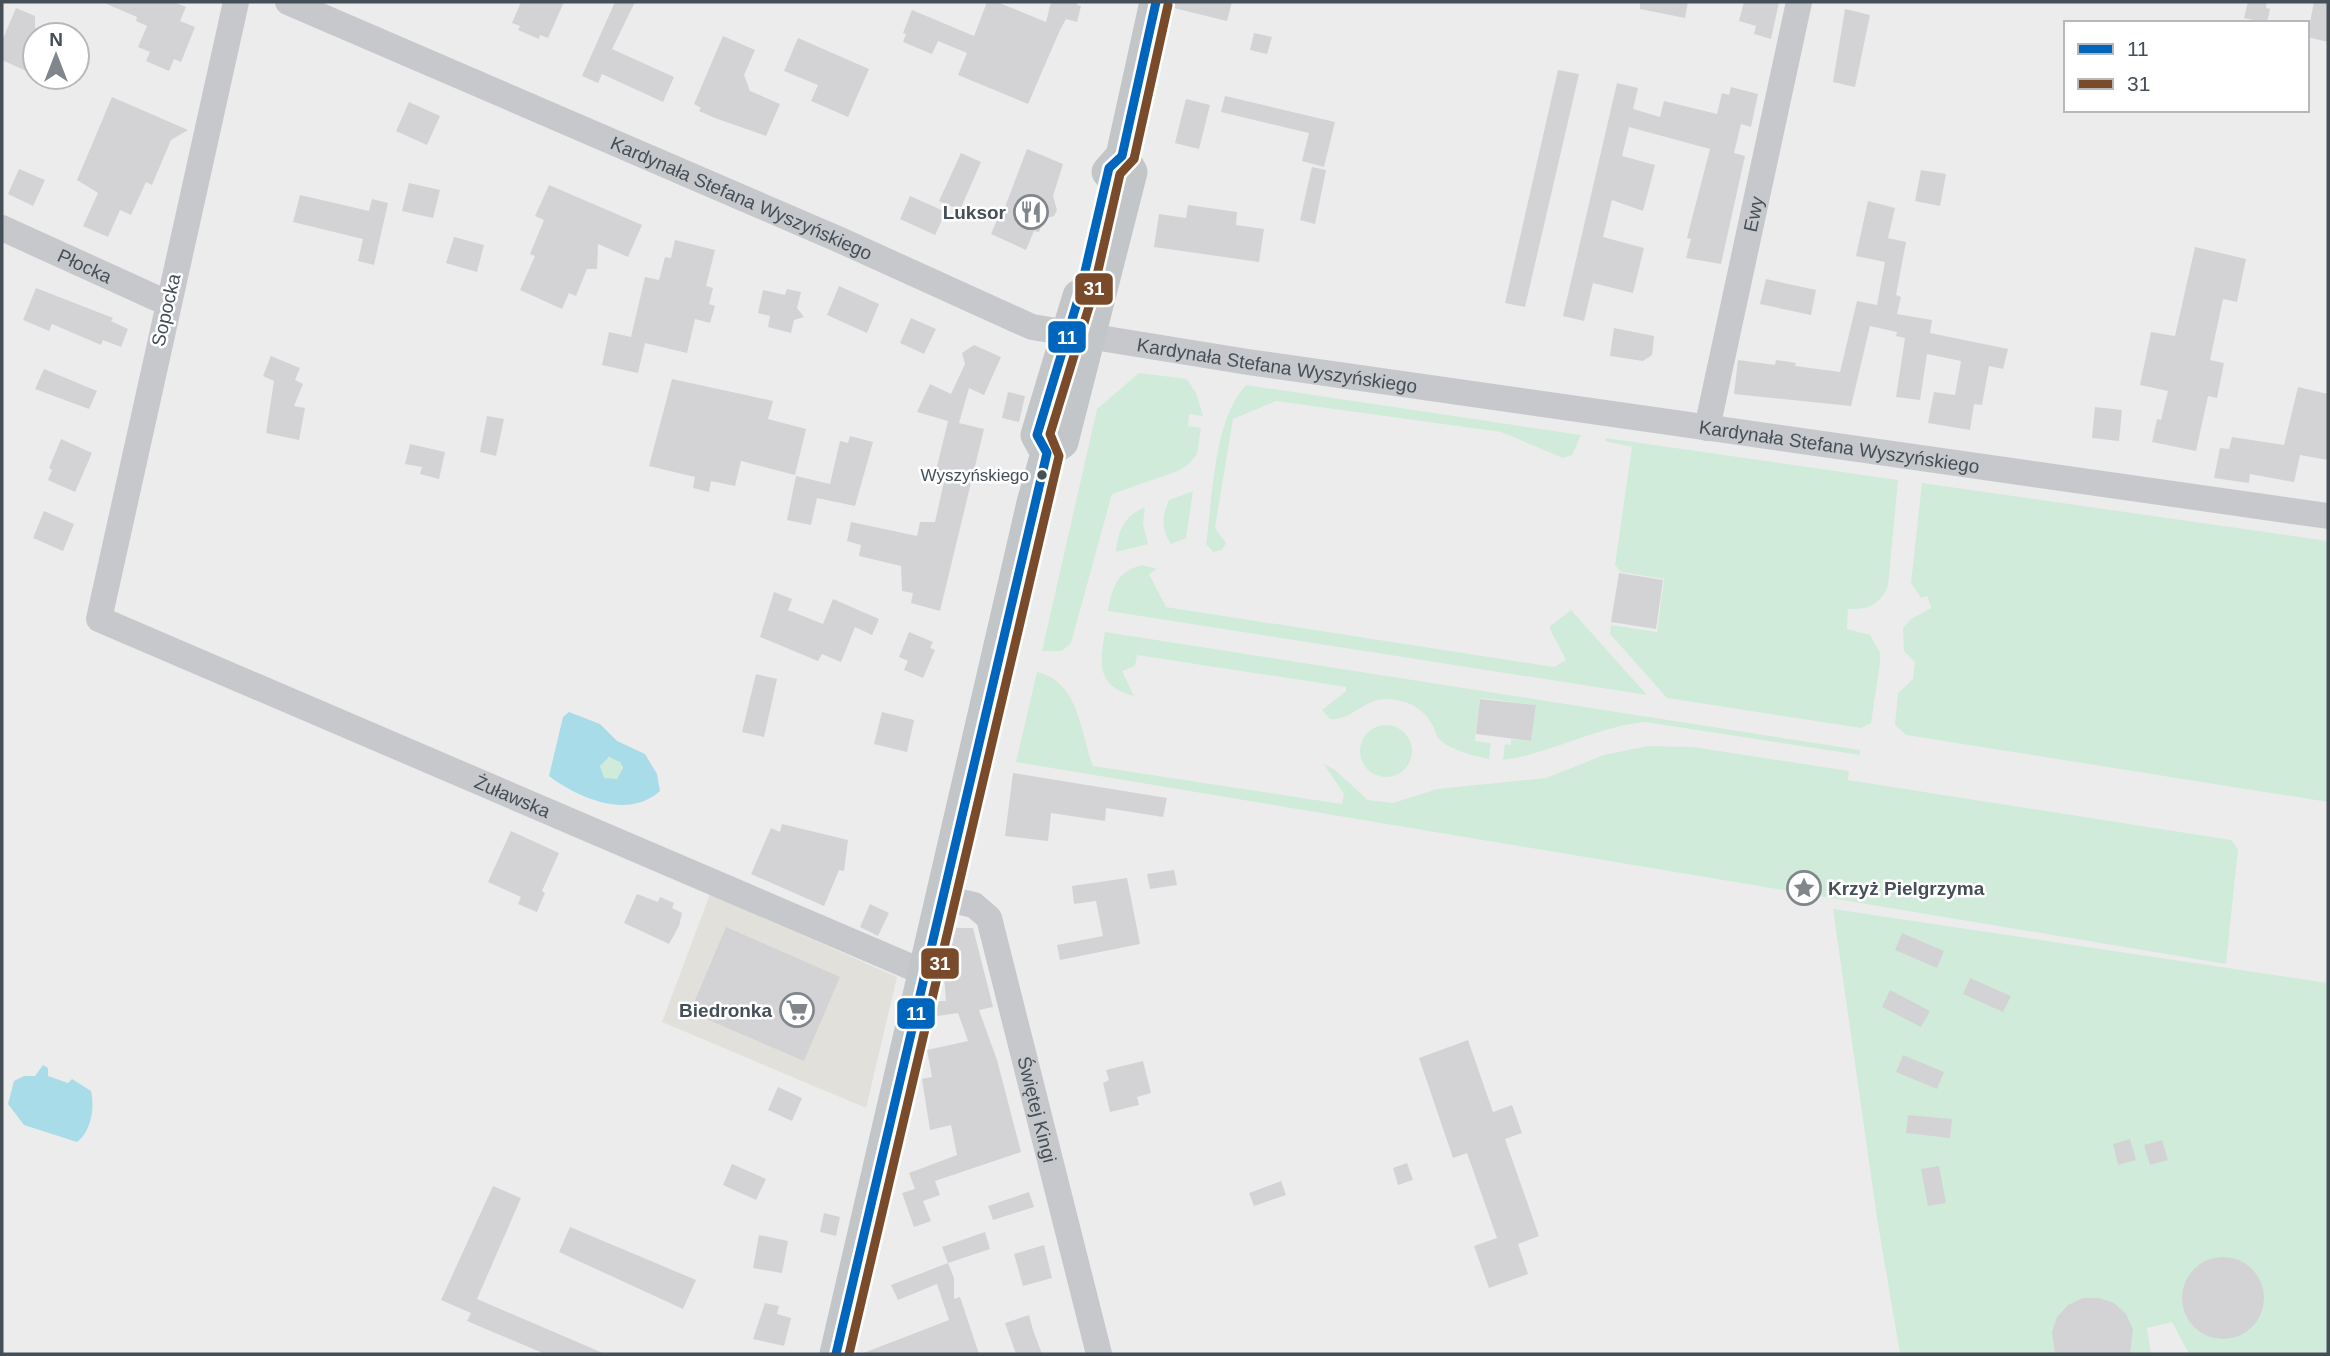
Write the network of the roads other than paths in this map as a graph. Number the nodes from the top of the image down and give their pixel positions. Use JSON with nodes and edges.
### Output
{"nodes":[{"id":1,"x":236,"y":2,"type":"edge"},
{"id":2,"x":289,"y":2,"type":"edge"},
{"id":3,"x":1156,"y":2,"type":"edge"},
{"id":4,"x":1799,"y":2,"type":"edge"},
{"id":5,"x":2,"y":228,"type":"edge"},
{"id":6,"x":167,"y":303,"type":"junction"},
{"id":7,"x":1079,"y":335,"type":"junction"},
{"id":8,"x":1707,"y":428,"type":"junction"},
{"id":9,"x":2328,"y":516,"type":"edge"},
{"id":10,"x":99,"y":619,"type":"joint"},
{"id":11,"x":942,"y":898,"type":"junction"},
{"id":12,"x":925,"y":973,"type":"junction"},
{"id":13,"x":836,"y":1354,"type":"edge"},
{"id":14,"x":1099,"y":1354,"type":"edge"}],
"edges":[{"from":1,"to":6,"type":"street","name":"Sopocka"},
{"from":2,"to":7,"type":"street","name":"Kardynała Stefana Wyszyńskiego"},
{"from":3,"to":7,"type":"main road"},
{"from":4,"to":8,"type":"street","name":"Ewy"},
{"from":5,"to":6,"type":"street","name":"Płocka"},
{"from":6,"to":10,"type":"street","name":"Sopocka"},
{"from":7,"to":8,"type":"street","name":"Kardynała Stefana Wyszyńskiego"},
{"from":7,"to":11,"type":"main road"},
{"from":8,"to":9,"type":"street","name":"Kardynała Stefana Wyszyńskiego"},
{"from":10,"to":12,"type":"street","name":"Żuławska"},
{"from":11,"to":12,"type":"main road"},
{"from":11,"to":14,"type":"street","name":"Świętej Kingi"},
{"from":12,"to":13,"type":"main road"}]}
